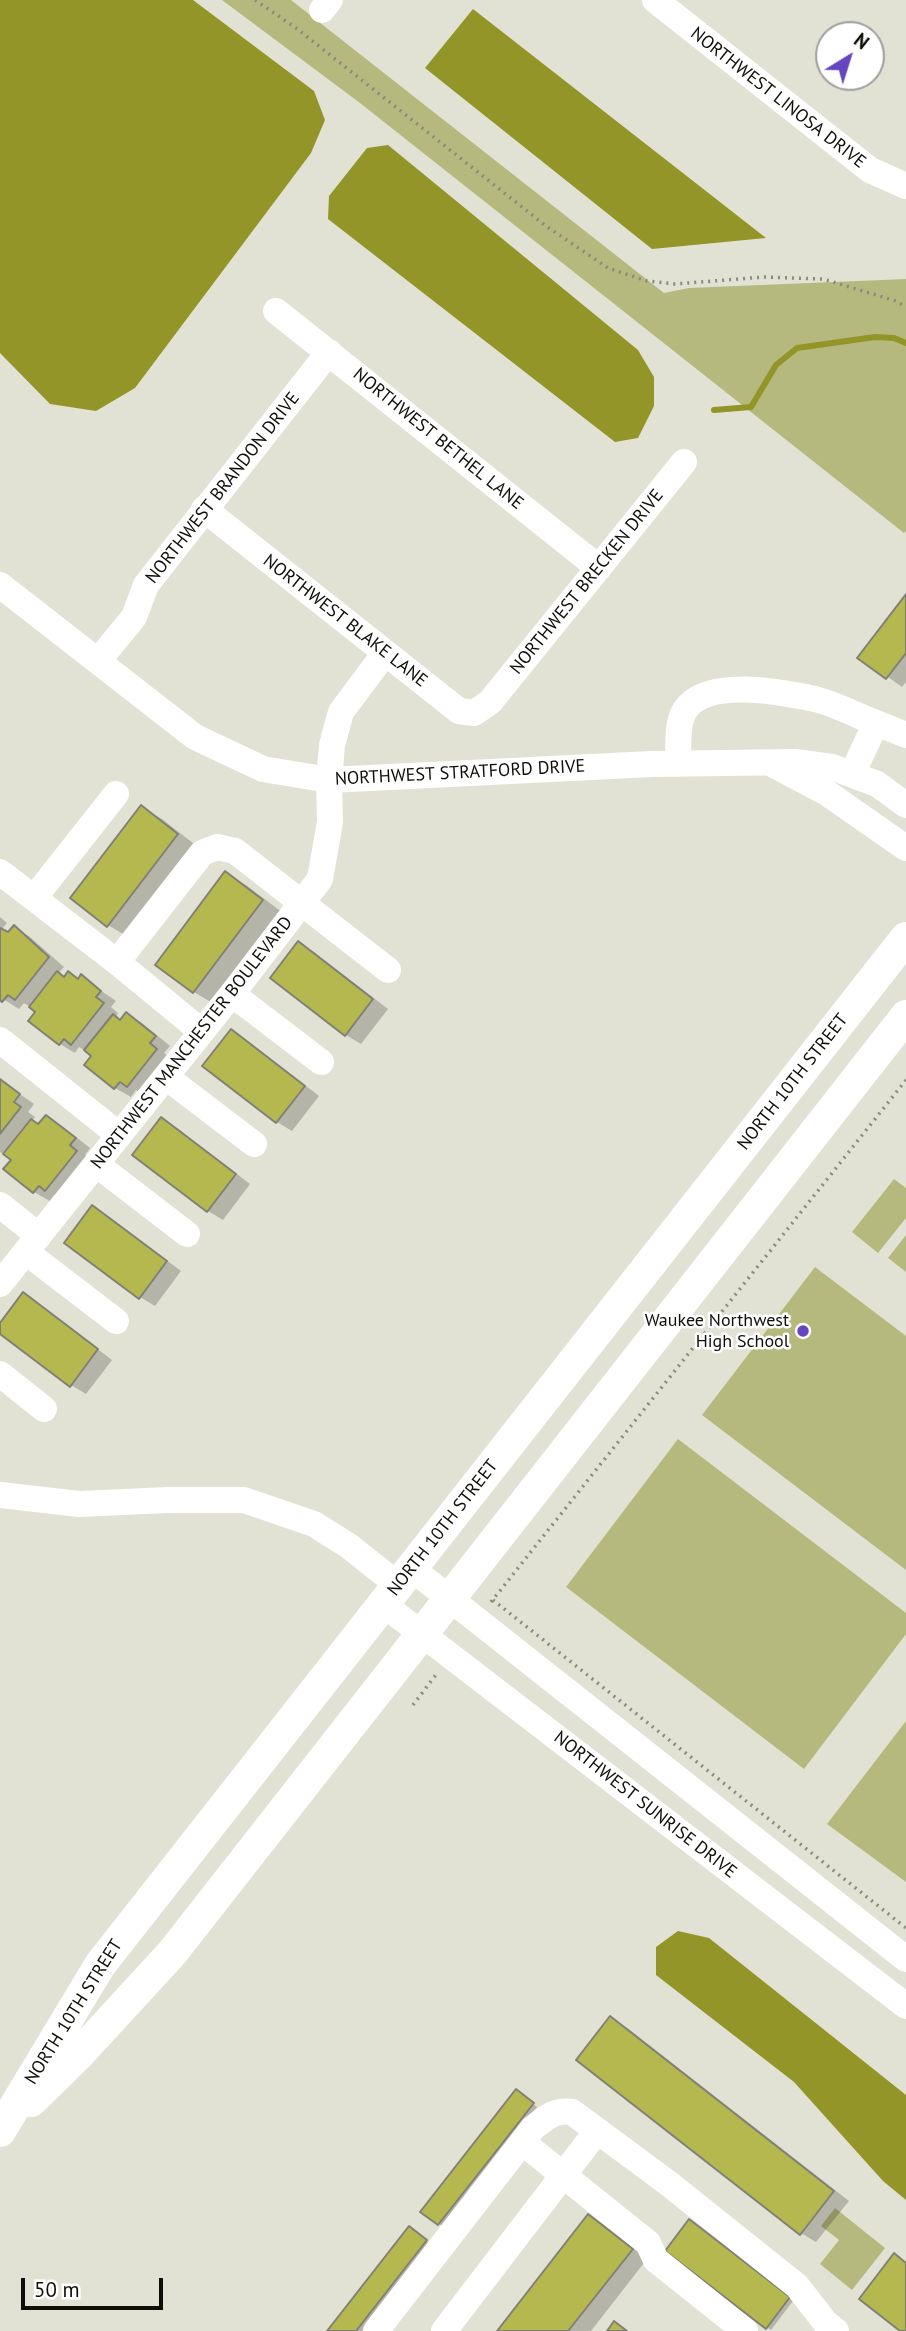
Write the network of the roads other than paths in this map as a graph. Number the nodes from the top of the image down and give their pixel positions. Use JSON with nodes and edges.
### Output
{"nodes":[{"id":1,"x":655,"y":0,"type":"edge"},
{"id":2,"x":906,"y":186,"type":"edge"},
{"id":3,"x":276,"y":311,"type":"dead end"},
{"id":4,"x":329,"y":352,"type":"junction"},
{"id":5,"x":684,"y":462,"type":"dead end"},
{"id":6,"x":204,"y":509,"type":"junction"},
{"id":7,"x":599,"y":568,"type":"junction"},
{"id":8,"x":0,"y":585,"type":"edge"},
{"id":9,"x":385,"y":653,"type":"junction"},
{"id":10,"x":98,"y":661,"type":"junction"},
{"id":11,"x":490,"y":702,"type":"joint"},
{"id":12,"x":896,"y":728,"type":"edge"},
{"id":13,"x":770,"y":763,"type":"junction"},
{"id":14,"x":678,"y":764,"type":"junction"},
{"id":15,"x":852,"y":775,"type":"junction"},
{"id":16,"x":329,"y":780,"type":"junction"},
{"id":17,"x":116,"y":794,"type":"dead end"},
{"id":18,"x":906,"y":805,"type":"edge"},
{"id":19,"x":906,"y":848,"type":"edge"},
{"id":20,"x":0,"y":872,"type":"edge"},
{"id":21,"x":34,"y":898,"type":"junction"},
{"id":22,"x":302,"y":904,"type":"junction"},
{"id":23,"x":906,"y":938,"type":"edge"},
{"id":24,"x":117,"y":962,"type":"junction"},
{"id":25,"x":388,"y":970,"type":"dead end"},
{"id":26,"x":232,"y":994,"type":"junction"},
{"id":27,"x":906,"y":1016,"type":"edge"},
{"id":28,"x":201,"y":1031,"type":"junction"},
{"id":29,"x":0,"y":1040,"type":"edge"},
{"id":30,"x":321,"y":1062,"type":"dead end"},
{"id":31,"x":166,"y":1077,"type":"junction"},
{"id":32,"x":119,"y":1135,"type":"junction"},
{"id":33,"x":254,"y":1144,"type":"dead end"},
{"id":34,"x":96,"y":1164,"type":"junction"},
{"id":35,"x":0,"y":1205,"type":"edge"},
{"id":36,"x":187,"y":1234,"type":"dead end"},
{"id":37,"x":32,"y":1244,"type":"junction"},
{"id":38,"x":0,"y":1284,"type":"edge"},
{"id":39,"x":116,"y":1321,"type":"dead end"},
{"id":40,"x":0,"y":1374,"type":"edge"},
{"id":41,"x":44,"y":1409,"type":"dead end"},
{"id":42,"x":0,"y":1495,"type":"edge"},
{"id":43,"x":397,"y":1586,"type":"junction"},
{"id":44,"x":450,"y":1598,"type":"junction"},
{"id":45,"x":422,"y":1634,"type":"junction"},
{"id":46,"x":906,"y":1959,"type":"edge"},
{"id":47,"x":906,"y":2006,"type":"edge"},
{"id":48,"x":597,"y":2131,"type":"junction"},
{"id":49,"x":0,"y":2132,"type":"edge"},
{"id":50,"x":522,"y":2142,"type":"junction"},
{"id":51,"x":564,"y":2176,"type":"junction"},
{"id":52,"x":376,"y":2331,"type":"edge"},
{"id":53,"x":444,"y":2331,"type":"edge"},
{"id":54,"x":745,"y":2331,"type":"edge"},
{"id":55,"x":836,"y":2331,"type":"edge"}],
"edges":[{"from":1,"to":2,"type":"street","name":"NORTHWEST LINOSA DRIVE"},
{"from":3,"to":4,"type":"street","name":"NORTHWEST BETHEL LANE"},
{"from":4,"to":6,"type":"street","name":"NORTHWEST BRANDON DRIVE"},
{"from":4,"to":7,"type":"street","name":"NORTHWEST BETHEL LANE"},
{"from":5,"to":7,"type":"street","name":"NORTHWEST BRECKEN DRIVE"},
{"from":6,"to":9,"type":"street","name":"NORTHWEST BLAKE LANE"},
{"from":6,"to":10,"type":"street","name":"NORTHWEST BRANDON DRIVE"},
{"from":7,"to":11,"type":"street","name":"NORTHWEST BRECKEN DRIVE"},
{"from":8,"to":10,"type":"street","name":"NORTHWEST STRATFORD DRIVE"},
{"from":9,"to":11,"type":"street","name":"NORTHWEST BLAKE LANE"},
{"from":9,"to":16,"type":"street","name":"NORTHWEST MANCHESTER BOULEVARD"},
{"from":10,"to":16,"type":"street","name":"NORTHWEST STRATFORD DRIVE"},
{"from":12,"to":14,"type":"street"},
{"from":12,"to":15,"type":"street"},
{"from":13,"to":14,"type":"street","name":"NORTHWEST STRATFORD DRIVE"},
{"from":13,"to":15,"type":"street","name":"NORTHWEST STRATFORD DRIVE"},
{"from":13,"to":19,"type":"street","name":"NORTHWEST STRATFORD DRIVE"},
{"from":14,"to":16,"type":"street","name":"NORTHWEST STRATFORD DRIVE"},
{"from":15,"to":18,"type":"street","name":"NORTHWEST STRATFORD DRIVE"},
{"from":16,"to":22,"type":"street","name":"NORTHWEST MANCHESTER BOULEVARD"},
{"from":17,"to":21,"type":"street"},
{"from":20,"to":21,"type":"street"},
{"from":21,"to":24,"type":"street"},
{"from":22,"to":24,"type":"street"},
{"from":22,"to":25,"type":"street"},
{"from":22,"to":26,"type":"street","name":"NORTHWEST MANCHESTER BOULEVARD"},
{"from":23,"to":43,"type":"main road","name":"NORTH 10TH STREET"},
{"from":24,"to":28,"type":"street"},
{"from":26,"to":28,"type":"street","name":"NORTHWEST MANCHESTER BOULEVARD"},
{"from":26,"to":30,"type":"street"},
{"from":27,"to":44,"type":"main road","name":"NORTH 10TH STREET"},
{"from":28,"to":31,"type":"street","name":"NORTHWEST MANCHESTER BOULEVARD"},
{"from":29,"to":32,"type":"street"},
{"from":31,"to":32,"type":"street","name":"NORTHWEST MANCHESTER BOULEVARD"},
{"from":31,"to":33,"type":"street"},
{"from":32,"to":34,"type":"street","name":"NORTHWEST MANCHESTER BOULEVARD"},
{"from":34,"to":36,"type":"street"},
{"from":34,"to":37,"type":"street","name":"NORTHWEST MANCHESTER BOULEVARD"},
{"from":35,"to":37,"type":"street"},
{"from":37,"to":38,"type":"street","name":"NORTHWEST MANCHESTER BOULEVARD"},
{"from":37,"to":39,"type":"street"},
{"from":40,"to":41,"type":"street"},
{"from":42,"to":43,"type":"street","name":"NORTHWEST SUNRISE DRIVE"},
{"from":43,"to":44,"type":"street","name":"NORTHWEST SUNRISE DRIVE"},
{"from":43,"to":45,"type":"street","name":"NORTHWEST SUNRISE DRIVE"},
{"from":43,"to":49,"type":"main road","name":"NORTH 10TH STREET"},
{"from":44,"to":45,"type":"main road","name":"NORTH 10TH STREET"},
{"from":44,"to":46,"type":"street","name":"NORTHWEST SUNRISE DRIVE"},
{"from":45,"to":47,"type":"street","name":"NORTHWEST SUNRISE DRIVE"},
{"from":45,"to":49,"type":"main road","name":"NORTH 10TH STREET"},
{"from":48,"to":50,"type":"street"},
{"from":48,"to":51,"type":"street"},
{"from":48,"to":55,"type":"street"},
{"from":50,"to":51,"type":"street"},
{"from":50,"to":52,"type":"street"},
{"from":51,"to":53,"type":"street"},
{"from":51,"to":54,"type":"street"}]}
